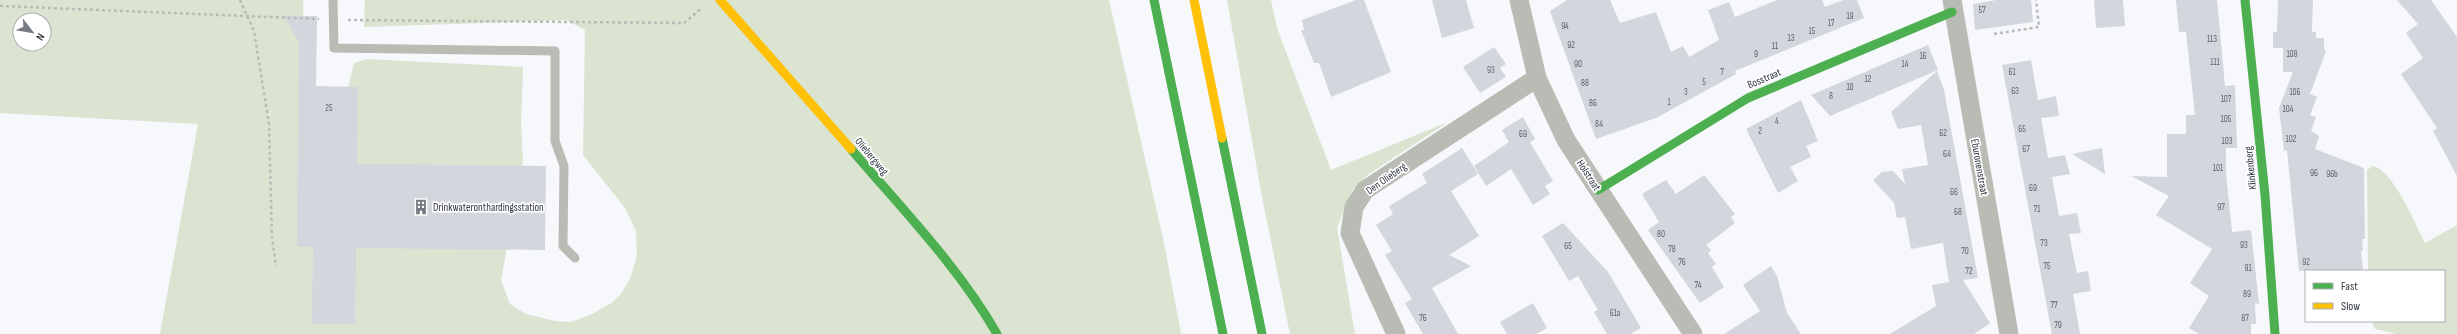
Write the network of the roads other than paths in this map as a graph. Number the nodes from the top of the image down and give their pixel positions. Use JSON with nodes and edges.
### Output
{"nodes":[{"id":1,"x":333,"y":0,"type":"edge"},
{"id":2,"x":720,"y":0,"type":"edge"},
{"id":3,"x":1153,"y":0,"type":"edge"},
{"id":4,"x":1194,"y":0,"type":"edge"},
{"id":5,"x":1198,"y":0,"type":"edge"},
{"id":6,"x":1519,"y":0,"type":"edge"},
{"id":7,"x":2245,"y":0,"type":"edge"},
{"id":8,"x":1952,"y":6,"type":"edge"},
{"id":9,"x":1201,"y":34,"type":"junction"},
{"id":10,"x":1537,"y":78,"type":"junction"},
{"id":11,"x":1598,"y":190,"type":"junction"},
{"id":12,"x":575,"y":258,"type":"dead end"},
{"id":13,"x":997,"y":334,"type":"edge"},
{"id":14,"x":1223,"y":334,"type":"edge"},
{"id":15,"x":1262,"y":334,"type":"edge"},
{"id":16,"x":1396,"y":334,"type":"edge"},
{"id":17,"x":1692,"y":334,"type":"edge"},
{"id":18,"x":2009,"y":334,"type":"edge"},
{"id":19,"x":2275,"y":334,"type":"edge"}],
"edges":[{"from":1,"to":12,"type":"lane"},
{"from":2,"to":13,"type":"main road","name":"Oliebergweg"},
{"from":3,"to":14,"type":"main road"},
{"from":4,"to":9,"type":"main road"},
{"from":5,"to":9,"type":"main road"},
{"from":6,"to":10,"type":"street","name":"Holstraat"},
{"from":7,"to":19,"type":"main road","name":"Klinkenberg"},
{"from":8,"to":11,"type":"main road","name":"Bosstraat"},
{"from":8,"to":18,"type":"street","name":"Eburonenstraat"},
{"from":9,"to":15,"type":"main road"},
{"from":10,"to":11,"type":"street","name":"Holstraat"},
{"from":10,"to":16,"type":"street","name":"Den Olieberg"},
{"from":11,"to":17,"type":"street","name":"Holstraat"}]}
